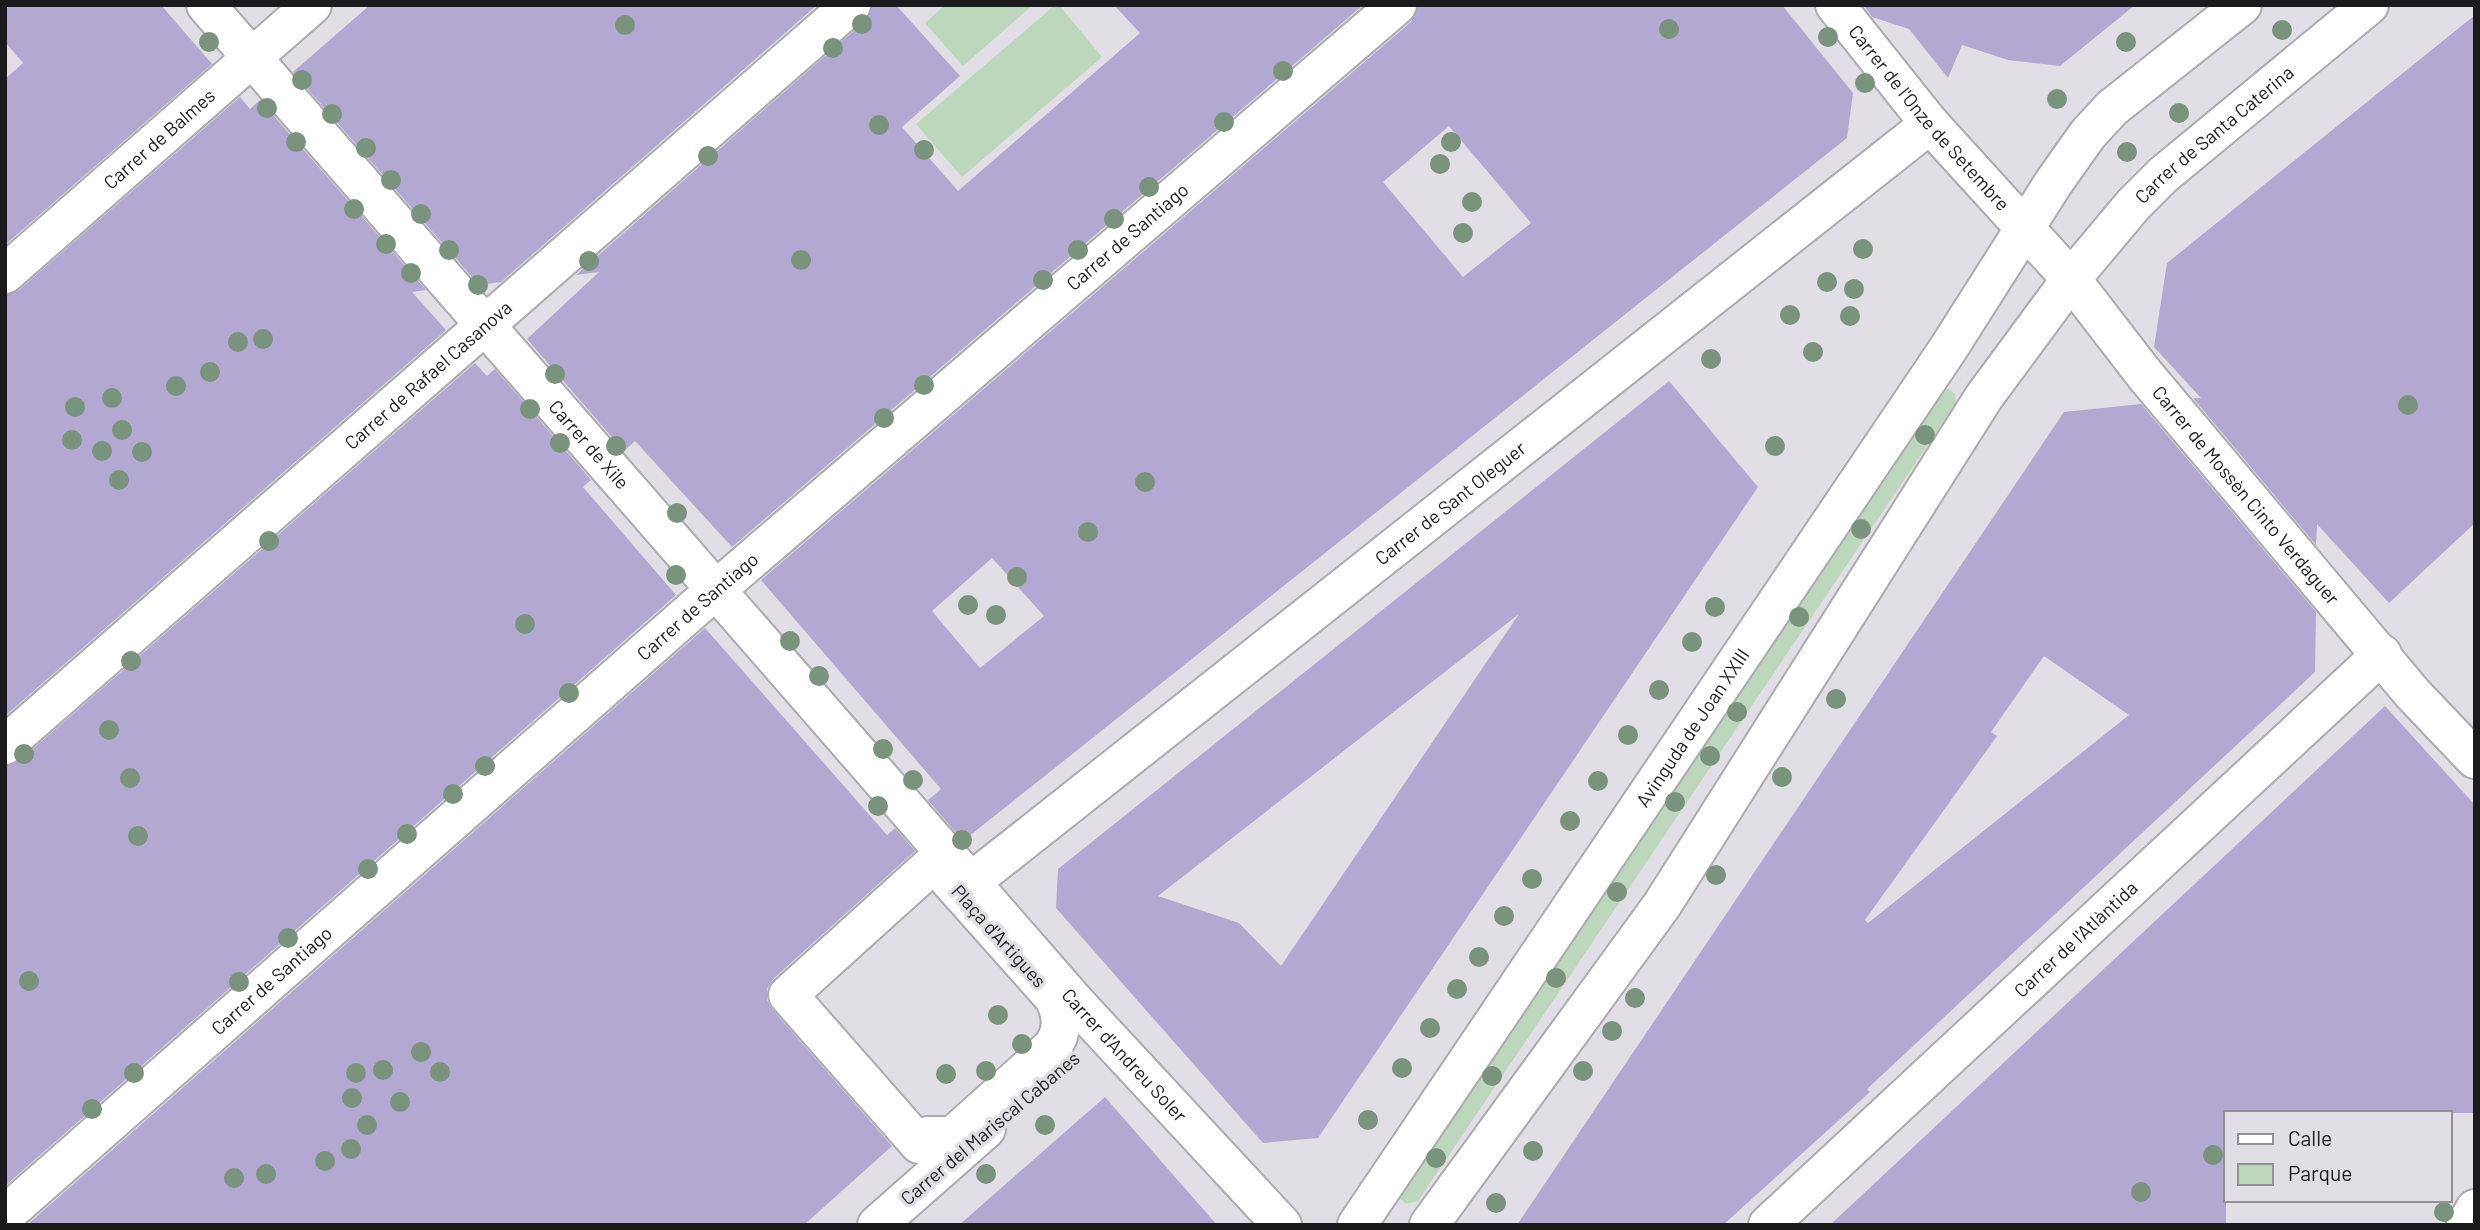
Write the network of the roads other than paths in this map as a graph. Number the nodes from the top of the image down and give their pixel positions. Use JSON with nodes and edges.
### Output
{"nodes":[{"id":1,"x":206,"y":5,"type":"edge"},
{"id":2,"x":312,"y":5,"type":"edge"},
{"id":3,"x":851,"y":5,"type":"edge"},
{"id":4,"x":1397,"y":5,"type":"edge"},
{"id":5,"x":1835,"y":5,"type":"edge"},
{"id":6,"x":2242,"y":5,"type":"edge"},
{"id":7,"x":2370,"y":5,"type":"edge"},
{"id":8,"x":251,"y":57,"type":"junction"},
{"id":9,"x":1930,"y":124,"type":"junction"},
{"id":10,"x":2025,"y":227,"type":"junction"},
{"id":11,"x":5,"y":274,"type":"edge"},
{"id":12,"x":2071,"y":279,"type":"junction"},
{"id":13,"x":487,"y":326,"type":"junction"},
{"id":14,"x":716,"y":589,"type":"junction"},
{"id":15,"x":2382,"y":654,"type":"junction"},
{"id":16,"x":5,"y":745,"type":"edge"},
{"id":17,"x":2475,"y":759,"type":"edge"},
{"id":18,"x":971,"y":882,"type":"junction"},
{"id":19,"x":788,"y":995,"type":"joint"},
{"id":20,"x":1104,"y":1033,"type":"junction"},
{"id":21,"x":2475,"y":1209,"type":"edge"},
{"id":22,"x":5,"y":1215,"type":"edge"},
{"id":23,"x":877,"y":1225,"type":"edge"},
{"id":24,"x":1282,"y":1225,"type":"edge"},
{"id":25,"x":1357,"y":1225,"type":"edge"},
{"id":26,"x":1429,"y":1225,"type":"edge"},
{"id":27,"x":1768,"y":1225,"type":"edge"},
{"id":28,"x":2466,"y":1225,"type":"edge"}],
"edges":[{"from":1,"to":8,"type":"street","name":"Carrer de Xile"},
{"from":2,"to":8,"type":"street","name":"Carrer de Balmes"},
{"from":3,"to":13,"type":"street","name":"Carrer de Rafael Casanova"},
{"from":4,"to":14,"type":"street","name":"Carrer de Santiago"},
{"from":5,"to":9,"type":"street","name":"Carrer de l'Onze de Setembre"},
{"from":6,"to":10,"type":"street"},
{"from":7,"to":12,"type":"street","name":"Carrer de Santa Caterina"},
{"from":8,"to":11,"type":"street","name":"Carrer de Balmes"},
{"from":8,"to":13,"type":"street","name":"Carrer de Xile"},
{"from":9,"to":10,"type":"street","name":"Carrer de l'Onze de Setembre"},
{"from":9,"to":18,"type":"street","name":"Carrer de Sant Oleguer"},
{"from":10,"to":12,"type":"street","name":"Carrer de Mossèn Cinto Verdaguer"},
{"from":10,"to":25,"type":"street","name":"Avinguda de Joan XXIII"},
{"from":12,"to":15,"type":"street","name":"Carrer de Mossèn Cinto Verdaguer"},
{"from":12,"to":26,"type":"street"},
{"from":13,"to":14,"type":"street","name":"Carrer de Xile"},
{"from":13,"to":16,"type":"street","name":"Carrer de Rafael Casanova"},
{"from":14,"to":18,"type":"street","name":"Carrer de Xile"},
{"from":14,"to":22,"type":"street","name":"Carrer de Santiago"},
{"from":15,"to":17,"type":"street","name":"Carrer de Mossèn Cinto Verdaguer"},
{"from":15,"to":27,"type":"street","name":"Carrer de l'Atlàntida"},
{"from":18,"to":20,"type":"street","name":"Carrer d'Andreu Soler"},
{"from":19,"to":19,"type":"street","name":"Plaça d'Artigues"},
{"from":20,"to":23,"type":"street","name":"Carrer del Mariscal Cabanes"},
{"from":20,"to":24,"type":"street","name":"Carrer d'Andreu Soler"},
{"from":21,"to":28,"type":"street"}]}
